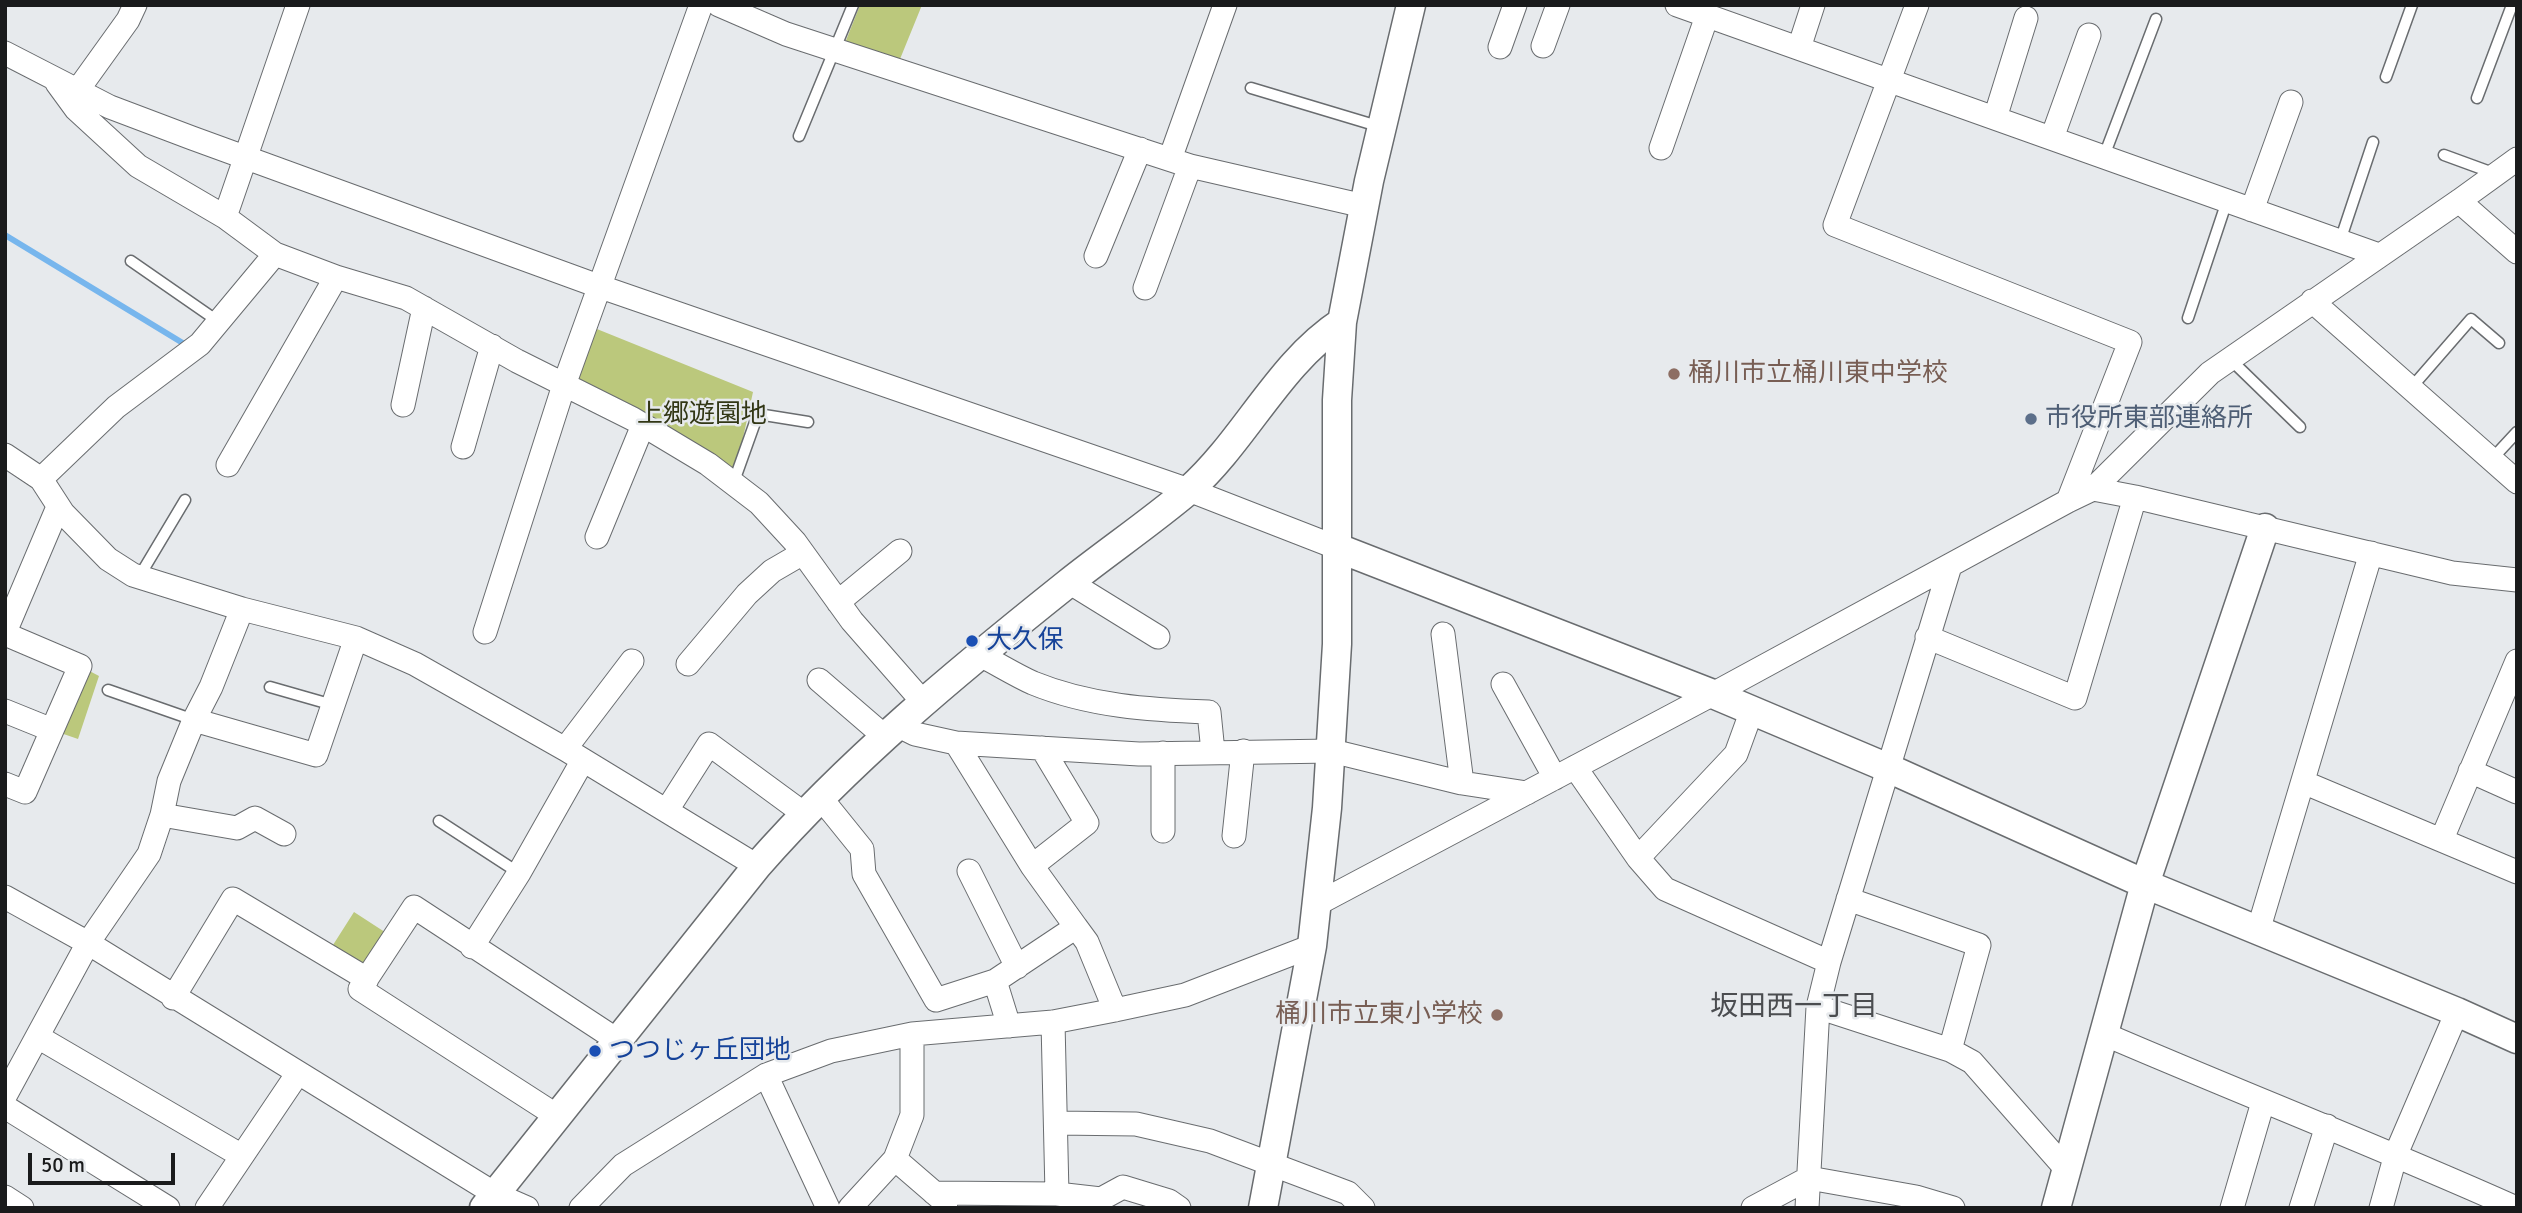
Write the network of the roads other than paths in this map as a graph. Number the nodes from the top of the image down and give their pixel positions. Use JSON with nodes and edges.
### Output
{"nodes":[{"id":1,"x":135,"y":5,"type":"edge"},
{"id":2,"x":701,"y":5,"type":"edge"},
{"id":3,"x":719,"y":5,"type":"edge"},
{"id":4,"x":853,"y":5,"type":"edge"},
{"id":5,"x":1225,"y":5,"type":"edge"},
{"id":6,"x":1411,"y":5,"type":"edge"},
{"id":7,"x":1515,"y":5,"type":"edge"},
{"id":8,"x":1558,"y":5,"type":"edge"},
{"id":9,"x":1677,"y":5,"type":"edge"},
{"id":10,"x":1813,"y":5,"type":"edge"},
{"id":11,"x":1917,"y":5,"type":"edge"},
{"id":12,"x":2412,"y":5,"type":"edge"},
{"id":13,"x":2512,"y":5,"type":"edge"},
{"id":14,"x":296,"y":6,"type":"edge"},
{"id":15,"x":1715,"y":13,"type":"edge"},
{"id":16,"x":2026,"y":18,"type":"dead end"},
{"id":17,"x":2156,"y":19,"type":"dead end"},
{"id":18,"x":2089,"y":35,"type":"dead end"},
{"id":19,"x":1544,"y":46,"type":"dead end"},
{"id":20,"x":1500,"y":47,"type":"dead end"},
{"id":21,"x":1799,"y":48,"type":"junction"},
{"id":22,"x":834,"y":50,"type":"junction"},
{"id":23,"x":5,"y":53,"type":"edge"},
{"id":24,"x":2386,"y":77,"type":"dead end"},
{"id":25,"x":54,"y":79,"type":"junction"},
{"id":26,"x":1890,"y":81,"type":"junction"},
{"id":27,"x":1251,"y":88,"type":"dead end"},
{"id":28,"x":77,"y":91,"type":"junction"},
{"id":29,"x":2477,"y":98,"type":"dead end"},
{"id":30,"x":2291,"y":102,"type":"dead end"},
{"id":31,"x":1995,"y":118,"type":"junction"},
{"id":32,"x":1381,"y":127,"type":"junction"},
{"id":33,"x":799,"y":136,"type":"dead end"},
{"id":34,"x":2052,"y":138,"type":"junction"},
{"id":35,"x":2373,"y":142,"type":"dead end"},
{"id":36,"x":1661,"y":148,"type":"dead end"},
{"id":37,"x":1140,"y":149,"type":"junction"},
{"id":38,"x":2444,"y":155,"type":"dead end"},
{"id":39,"x":2104,"y":156,"type":"junction"},
{"id":40,"x":246,"y":157,"type":"junction"},
{"id":41,"x":2517,"y":159,"type":"edge"},
{"id":42,"x":1180,"y":162,"type":"junction"},
{"id":43,"x":2496,"y":174,"type":"junction"},
{"id":44,"x":2228,"y":201,"type":"junction"},
{"id":45,"x":2459,"y":201,"type":"junction"},
{"id":46,"x":1364,"y":206,"type":"junction"},
{"id":47,"x":2252,"y":210,"type":"junction"},
{"id":48,"x":225,"y":216,"type":"junction"},
{"id":49,"x":2340,"y":241,"type":"junction"},
{"id":50,"x":2517,"y":252,"type":"edge"},
{"id":51,"x":275,"y":254,"type":"junction"},
{"id":52,"x":2379,"y":255,"type":"junction"},
{"id":53,"x":1096,"y":256,"type":"dead end"},
{"id":54,"x":131,"y":261,"type":"dead end"},
{"id":55,"x":336,"y":277,"type":"junction"},
{"id":56,"x":600,"y":287,"type":"junction"},
{"id":57,"x":1145,"y":288,"type":"dead end"},
{"id":58,"x":2312,"y":301,"type":"junction"},
{"id":59,"x":424,"y":308,"type":"junction"},
{"id":60,"x":2188,"y":318,"type":"dead end"},
{"id":61,"x":219,"y":322,"type":"junction"},
{"id":62,"x":1342,"y":323,"type":"junction"},
{"id":63,"x":2499,"y":342,"type":"dead end"},
{"id":64,"x":492,"y":346,"type":"junction"},
{"id":65,"x":2231,"y":360,"type":"junction"},
{"id":66,"x":564,"y":385,"type":"junction"},
{"id":67,"x":2411,"y":388,"type":"junction"},
{"id":68,"x":403,"y":405,"type":"dead end"},
{"id":69,"x":808,"y":422,"type":"dead end"},
{"id":70,"x":643,"y":425,"type":"junction"},
{"id":71,"x":2300,"y":427,"type":"dead end"},
{"id":72,"x":2517,"y":432,"type":"edge"},
{"id":73,"x":463,"y":447,"type":"dead end"},
{"id":74,"x":5,"y":455,"type":"edge"},
{"id":75,"x":2492,"y":459,"type":"junction"},
{"id":76,"x":228,"y":465,"type":"dead end"},
{"id":77,"x":41,"y":479,"type":"junction"},
{"id":78,"x":2517,"y":482,"type":"edge"},
{"id":79,"x":733,"y":484,"type":"junction"},
{"id":80,"x":2094,"y":489,"type":"junction"},
{"id":81,"x":1189,"y":490,"type":"junction"},
{"id":82,"x":2135,"y":497,"type":"junction"},
{"id":83,"x":186,"y":500,"type":"dead end"},
{"id":84,"x":2068,"y":501,"type":"junction"},
{"id":85,"x":58,"y":507,"type":"junction"},
{"id":86,"x":2265,"y":528,"type":"junction"},
{"id":87,"x":597,"y":537,"type":"dead end"},
{"id":88,"x":1338,"y":548,"type":"junction"},
{"id":89,"x":900,"y":551,"type":"dead end"},
{"id":90,"x":803,"y":553,"type":"junction"},
{"id":91,"x":2371,"y":553,"type":"junction"},
{"id":92,"x":1950,"y":566,"type":"junction"},
{"id":93,"x":139,"y":577,"type":"junction"},
{"id":94,"x":2517,"y":580,"type":"edge"},
{"id":95,"x":1069,"y":582,"type":"junction"},
{"id":96,"x":838,"y":602,"type":"junction"},
{"id":97,"x":242,"y":610,"type":"junction"},
{"id":98,"x":485,"y":632,"type":"dead end"},
{"id":99,"x":5,"y":633,"type":"edge"},
{"id":100,"x":1443,"y":634,"type":"dead end"},
{"id":101,"x":1158,"y":637,"type":"dead end"},
{"id":102,"x":1927,"y":637,"type":"junction"},
{"id":103,"x":356,"y":638,"type":"junction"},
{"id":104,"x":980,"y":655,"type":"junction"},
{"id":105,"x":632,"y":661,"type":"dead end"},
{"id":106,"x":2517,"y":661,"type":"edge"},
{"id":107,"x":688,"y":664,"type":"dead end"},
{"id":108,"x":819,"y":680,"type":"dead end"},
{"id":109,"x":1503,"y":684,"type":"dead end"},
{"id":110,"x":270,"y":687,"type":"dead end"},
{"id":111,"x":108,"y":690,"type":"dead end"},
{"id":112,"x":1713,"y":694,"type":"junction"},
{"id":113,"x":923,"y":702,"type":"junction"},
{"id":114,"x":333,"y":705,"type":"junction"},
{"id":115,"x":2508,"y":708,"type":"edge"},
{"id":116,"x":5,"y":710,"type":"edge"},
{"id":117,"x":1752,"y":710,"type":"junction"},
{"id":118,"x":194,"y":720,"type":"junction"},
{"id":119,"x":52,"y":730,"type":"junction"},
{"id":120,"x":891,"y":731,"type":"junction"},
{"id":121,"x":956,"y":743,"type":"junction"},
{"id":122,"x":1042,"y":748,"type":"junction"},
{"id":123,"x":1243,"y":751,"type":"junction"},
{"id":124,"x":1332,"y":751,"type":"junction"},
{"id":125,"x":1213,"y":752,"type":"junction"},
{"id":126,"x":1163,"y":753,"type":"junction"},
{"id":127,"x":574,"y":755,"type":"junction"},
{"id":128,"x":1888,"y":768,"type":"junction"},
{"id":129,"x":2470,"y":771,"type":"junction"},
{"id":130,"x":1565,"y":773,"type":"junction"},
{"id":131,"x":2303,"y":782,"type":"junction"},
{"id":132,"x":1462,"y":783,"type":"junction"},
{"id":133,"x":5,"y":784,"type":"edge"},
{"id":134,"x":2517,"y":792,"type":"edge"},
{"id":135,"x":1527,"y":793,"type":"junction"},
{"id":136,"x":812,"y":805,"type":"junction"},
{"id":137,"x":667,"y":810,"type":"junction"},
{"id":138,"x":162,"y":814,"type":"junction"},
{"id":139,"x":439,"y":821,"type":"dead end"},
{"id":140,"x":1163,"y":831,"type":"dead end"},
{"id":141,"x":284,"y":834,"type":"dead end"},
{"id":142,"x":1234,"y":836,"type":"dead end"},
{"id":143,"x":2442,"y":839,"type":"junction"},
{"id":144,"x":1638,"y":858,"type":"junction"},
{"id":145,"x":758,"y":866,"type":"junction"},
{"id":146,"x":1032,"y":866,"type":"junction"},
{"id":147,"x":969,"y":872,"type":"dead end"},
{"id":148,"x":2517,"y":872,"type":"edge"},
{"id":149,"x":519,"y":873,"type":"junction"},
{"id":150,"x":2145,"y":884,"type":"junction"},
{"id":151,"x":5,"y":897,"type":"edge"},
{"id":152,"x":1848,"y":899,"type":"junction"},
{"id":153,"x":1317,"y":905,"type":"junction"},
{"id":154,"x":1076,"y":927,"type":"junction"},
{"id":155,"x":2258,"y":931,"type":"junction"},
{"id":156,"x":88,"y":943,"type":"junction"},
{"id":157,"x":1312,"y":946,"type":"junction"},
{"id":158,"x":472,"y":947,"type":"junction"},
{"id":159,"x":1829,"y":962,"type":"junction"},
{"id":160,"x":1017,"y":967,"type":"junction"},
{"id":161,"x":367,"y":979,"type":"junction"},
{"id":162,"x":995,"y":981,"type":"junction"},
{"id":163,"x":173,"y":998,"type":"junction"},
{"id":164,"x":1818,"y":1007,"type":"junction"},
{"id":165,"x":1115,"y":1010,"type":"junction"},
{"id":166,"x":2457,"y":1012,"type":"junction"},
{"id":167,"x":1053,"y":1022,"type":"junction"},
{"id":168,"x":1009,"y":1026,"type":"junction"},
{"id":169,"x":912,"y":1034,"type":"junction"},
{"id":170,"x":2104,"y":1034,"type":"junction"},
{"id":171,"x":38,"y":1037,"type":"junction"},
{"id":172,"x":617,"y":1040,"type":"junction"},
{"id":173,"x":2517,"y":1040,"type":"edge"},
{"id":174,"x":1950,"y":1050,"type":"junction"},
{"id":175,"x":298,"y":1073,"type":"junction"},
{"id":176,"x":766,"y":1075,"type":"junction"},
{"id":177,"x":5,"y":1096,"type":"edge"},
{"id":178,"x":2263,"y":1102,"type":"junction"},
{"id":179,"x":5,"y":1107,"type":"edge"},
{"id":180,"x":557,"y":1116,"type":"junction"},
{"id":181,"x":1057,"y":1123,"type":"junction"},
{"id":182,"x":2327,"y":1126,"type":"junction"},
{"id":183,"x":2396,"y":1154,"type":"junction"},
{"id":184,"x":242,"y":1156,"type":"junction"},
{"id":185,"x":895,"y":1159,"type":"junction"},
{"id":186,"x":1271,"y":1165,"type":"junction"},
{"id":187,"x":2067,"y":1170,"type":"junction"},
{"id":188,"x":1809,"y":1178,"type":"junction"},
{"id":189,"x":1057,"y":1194,"type":"junction"},
{"id":190,"x":5,"y":1197,"type":"edge"},
{"id":191,"x":943,"y":1200,"type":"edge"},
{"id":192,"x":489,"y":1201,"type":"edge"},
{"id":193,"x":22,"y":1208,"type":"edge"},
{"id":194,"x":168,"y":1208,"type":"edge"},
{"id":195,"x":207,"y":1208,"type":"edge"},
{"id":196,"x":527,"y":1208,"type":"edge"},
{"id":197,"x":581,"y":1208,"type":"edge"},
{"id":198,"x":828,"y":1208,"type":"edge"},
{"id":199,"x":850,"y":1208,"type":"edge"},
{"id":200,"x":1179,"y":1208,"type":"edge"},
{"id":201,"x":1263,"y":1208,"type":"edge"},
{"id":202,"x":1363,"y":1208,"type":"edge"},
{"id":203,"x":1753,"y":1208,"type":"edge"},
{"id":204,"x":1807,"y":1208,"type":"edge"},
{"id":205,"x":1952,"y":1208,"type":"edge"},
{"id":206,"x":2056,"y":1208,"type":"edge"},
{"id":207,"x":2232,"y":1208,"type":"edge"},
{"id":208,"x":2301,"y":1208,"type":"edge"},
{"id":209,"x":2381,"y":1208,"type":"edge"},
{"id":210,"x":2516,"y":1208,"type":"edge"}],
"edges":[{"from":1,"to":28,"type":"street"},
{"from":2,"to":56,"type":"street"},
{"from":3,"to":22,"type":"street"},
{"from":4,"to":22,"type":"lane"},
{"from":5,"to":42,"type":"street"},
{"from":6,"to":32,"type":"street"},
{"from":7,"to":20,"type":"street"},
{"from":8,"to":19,"type":"street"},
{"from":9,"to":15,"type":"street"},
{"from":10,"to":21,"type":"street"},
{"from":11,"to":26,"type":"street"},
{"from":12,"to":24,"type":"lane"},
{"from":13,"to":29,"type":"lane"},
{"from":14,"to":40,"type":"street"},
{"from":15,"to":21,"type":"street"},
{"from":15,"to":36,"type":"street"},
{"from":16,"to":31,"type":"street"},
{"from":17,"to":39,"type":"lane"},
{"from":18,"to":34,"type":"street"},
{"from":21,"to":26,"type":"street"},
{"from":22,"to":33,"type":"lane"},
{"from":22,"to":37,"type":"street"},
{"from":23,"to":25,"type":"street"},
{"from":25,"to":28,"type":"street"},
{"from":25,"to":48,"type":"street"},
{"from":26,"to":31,"type":"street"},
{"from":26,"to":84,"type":"street"},
{"from":27,"to":32,"type":"lane"},
{"from":28,"to":40,"type":"street"},
{"from":30,"to":47,"type":"street"},
{"from":31,"to":34,"type":"street"},
{"from":32,"to":46,"type":"street"},
{"from":34,"to":39,"type":"street"},
{"from":35,"to":49,"type":"lane"},
{"from":37,"to":42,"type":"street"},
{"from":37,"to":53,"type":"street"},
{"from":38,"to":43,"type":"lane"},
{"from":39,"to":44,"type":"street"},
{"from":40,"to":48,"type":"street"},
{"from":40,"to":56,"type":"street"},
{"from":41,"to":43,"type":"street"},
{"from":42,"to":46,"type":"street"},
{"from":42,"to":57,"type":"street"},
{"from":43,"to":45,"type":"street"},
{"from":44,"to":47,"type":"street"},
{"from":44,"to":60,"type":"lane"},
{"from":45,"to":50,"type":"street"},
{"from":45,"to":52,"type":"street"},
{"from":46,"to":62,"type":"street"},
{"from":47,"to":49,"type":"street"},
{"from":48,"to":51,"type":"street"},
{"from":49,"to":52,"type":"street"},
{"from":51,"to":55,"type":"street"},
{"from":51,"to":61,"type":"street"},
{"from":52,"to":58,"type":"street"},
{"from":54,"to":61,"type":"lane"},
{"from":55,"to":59,"type":"street"},
{"from":55,"to":76,"type":"street"},
{"from":56,"to":66,"type":"street"},
{"from":56,"to":81,"type":"street"},
{"from":58,"to":65,"type":"street"},
{"from":58,"to":67,"type":"street"},
{"from":59,"to":64,"type":"street"},
{"from":59,"to":68,"type":"street"},
{"from":61,"to":77,"type":"street"},
{"from":62,"to":81,"type":"street"},
{"from":62,"to":88,"type":"street"},
{"from":63,"to":67,"type":"lane"},
{"from":64,"to":66,"type":"street"},
{"from":64,"to":73,"type":"street"},
{"from":65,"to":71,"type":"lane"},
{"from":65,"to":80,"type":"street"},
{"from":66,"to":70,"type":"street"},
{"from":66,"to":98,"type":"street"},
{"from":67,"to":75,"type":"street"},
{"from":69,"to":79,"type":"lane"},
{"from":70,"to":79,"type":"street"},
{"from":70,"to":87,"type":"street"},
{"from":72,"to":75,"type":"lane"},
{"from":74,"to":77,"type":"street"},
{"from":75,"to":78,"type":"street"},
{"from":77,"to":85,"type":"street"},
{"from":79,"to":90,"type":"street"},
{"from":80,"to":82,"type":"street"},
{"from":80,"to":84,"type":"street"},
{"from":81,"to":88,"type":"street"},
{"from":81,"to":95,"type":"street"},
{"from":82,"to":86,"type":"street"},
{"from":82,"to":102,"type":"street"},
{"from":83,"to":93,"type":"lane"},
{"from":84,"to":92,"type":"street"},
{"from":85,"to":93,"type":"street"},
{"from":85,"to":99,"type":"street"},
{"from":86,"to":91,"type":"street"},
{"from":86,"to":150,"type":"street"},
{"from":88,"to":112,"type":"street"},
{"from":88,"to":124,"type":"street"},
{"from":89,"to":96,"type":"street"},
{"from":90,"to":96,"type":"street"},
{"from":90,"to":107,"type":"street"},
{"from":91,"to":94,"type":"street"},
{"from":91,"to":131,"type":"street"},
{"from":92,"to":102,"type":"street"},
{"from":92,"to":112,"type":"street"},
{"from":93,"to":97,"type":"street"},
{"from":95,"to":101,"type":"street"},
{"from":95,"to":104,"type":"street"},
{"from":96,"to":113,"type":"street"},
{"from":97,"to":103,"type":"street"},
{"from":97,"to":118,"type":"street"},
{"from":99,"to":119,"type":"street"},
{"from":100,"to":132,"type":"street"},
{"from":102,"to":128,"type":"street"},
{"from":103,"to":114,"type":"street"},
{"from":103,"to":127,"type":"street"},
{"from":104,"to":113,"type":"street"},
{"from":104,"to":125,"type":"street"},
{"from":105,"to":127,"type":"street"},
{"from":106,"to":115,"type":"street"},
{"from":108,"to":120,"type":"street"},
{"from":109,"to":130,"type":"street"},
{"from":110,"to":114,"type":"lane"},
{"from":111,"to":118,"type":"lane"},
{"from":112,"to":117,"type":"street"},
{"from":112,"to":130,"type":"street"},
{"from":113,"to":120,"type":"street"},
{"from":114,"to":118,"type":"street"},
{"from":115,"to":129,"type":"street"},
{"from":116,"to":119,"type":"street"},
{"from":117,"to":128,"type":"street"},
{"from":117,"to":144,"type":"street"},
{"from":118,"to":138,"type":"street"},
{"from":119,"to":133,"type":"street"},
{"from":120,"to":121,"type":"street"},
{"from":120,"to":136,"type":"street"},
{"from":121,"to":122,"type":"street"},
{"from":121,"to":146,"type":"street"},
{"from":122,"to":126,"type":"street"},
{"from":122,"to":146,"type":"street"},
{"from":123,"to":124,"type":"street"},
{"from":123,"to":125,"type":"street"},
{"from":123,"to":142,"type":"street"},
{"from":124,"to":132,"type":"street"},
{"from":124,"to":153,"type":"street"},
{"from":125,"to":126,"type":"street"},
{"from":126,"to":140,"type":"street"},
{"from":127,"to":137,"type":"street"},
{"from":127,"to":149,"type":"street"},
{"from":128,"to":150,"type":"street"},
{"from":128,"to":152,"type":"street"},
{"from":129,"to":134,"type":"street"},
{"from":129,"to":143,"type":"street"},
{"from":130,"to":135,"type":"street"},
{"from":130,"to":144,"type":"street"},
{"from":131,"to":143,"type":"street"},
{"from":131,"to":155,"type":"street"},
{"from":132,"to":135,"type":"street"},
{"from":135,"to":153,"type":"street"},
{"from":136,"to":137,"type":"street"},
{"from":136,"to":145,"type":"street"},
{"from":136,"to":162,"type":"street"},
{"from":137,"to":145,"type":"street"},
{"from":138,"to":141,"type":"street"},
{"from":138,"to":156,"type":"street"},
{"from":139,"to":149,"type":"lane"},
{"from":143,"to":148,"type":"street"},
{"from":144,"to":159,"type":"street"},
{"from":145,"to":172,"type":"street"},
{"from":146,"to":154,"type":"street"},
{"from":147,"to":160,"type":"street"},
{"from":149,"to":158,"type":"street"},
{"from":150,"to":155,"type":"street"},
{"from":150,"to":170,"type":"street"},
{"from":151,"to":156,"type":"street"},
{"from":152,"to":159,"type":"street"},
{"from":152,"to":174,"type":"street"},
{"from":153,"to":157,"type":"street"},
{"from":154,"to":160,"type":"street"},
{"from":154,"to":165,"type":"street"},
{"from":155,"to":166,"type":"street"},
{"from":156,"to":163,"type":"street"},
{"from":156,"to":171,"type":"street"},
{"from":157,"to":165,"type":"street"},
{"from":157,"to":186,"type":"street"},
{"from":158,"to":161,"type":"street"},
{"from":158,"to":172,"type":"street"},
{"from":159,"to":164,"type":"street"},
{"from":160,"to":162,"type":"street"},
{"from":161,"to":163,"type":"street"},
{"from":161,"to":180,"type":"street"},
{"from":162,"to":168,"type":"street"},
{"from":163,"to":175,"type":"street"},
{"from":164,"to":174,"type":"street"},
{"from":164,"to":188,"type":"street"},
{"from":165,"to":167,"type":"street"},
{"from":166,"to":173,"type":"street"},
{"from":166,"to":183,"type":"street"},
{"from":167,"to":168,"type":"street"},
{"from":167,"to":181,"type":"street"},
{"from":168,"to":169,"type":"street"},
{"from":169,"to":176,"type":"street"},
{"from":169,"to":185,"type":"street"},
{"from":170,"to":178,"type":"street"},
{"from":170,"to":187,"type":"street"},
{"from":171,"to":177,"type":"street"},
{"from":171,"to":184,"type":"street"},
{"from":172,"to":180,"type":"street"},
{"from":174,"to":187,"type":"street"},
{"from":175,"to":184,"type":"street"},
{"from":175,"to":192,"type":"street"},
{"from":176,"to":197,"type":"street"},
{"from":176,"to":198,"type":"street"},
{"from":178,"to":182,"type":"street"},
{"from":178,"to":207,"type":"street"},
{"from":179,"to":194,"type":"street"},
{"from":180,"to":192,"type":"street"},
{"from":181,"to":186,"type":"street"},
{"from":181,"to":189,"type":"street"},
{"from":182,"to":183,"type":"street"},
{"from":182,"to":208,"type":"street"},
{"from":183,"to":209,"type":"street"},
{"from":183,"to":210,"type":"street"},
{"from":184,"to":195,"type":"street"},
{"from":185,"to":191,"type":"street"},
{"from":185,"to":199,"type":"street"},
{"from":186,"to":201,"type":"street"},
{"from":186,"to":202,"type":"street"},
{"from":187,"to":206,"type":"street"},
{"from":188,"to":203,"type":"street"},
{"from":188,"to":204,"type":"street"},
{"from":188,"to":205,"type":"street"},
{"from":189,"to":191,"type":"street"},
{"from":189,"to":200,"type":"street"},
{"from":190,"to":193,"type":"street"},
{"from":192,"to":196,"type":"street"}]}
